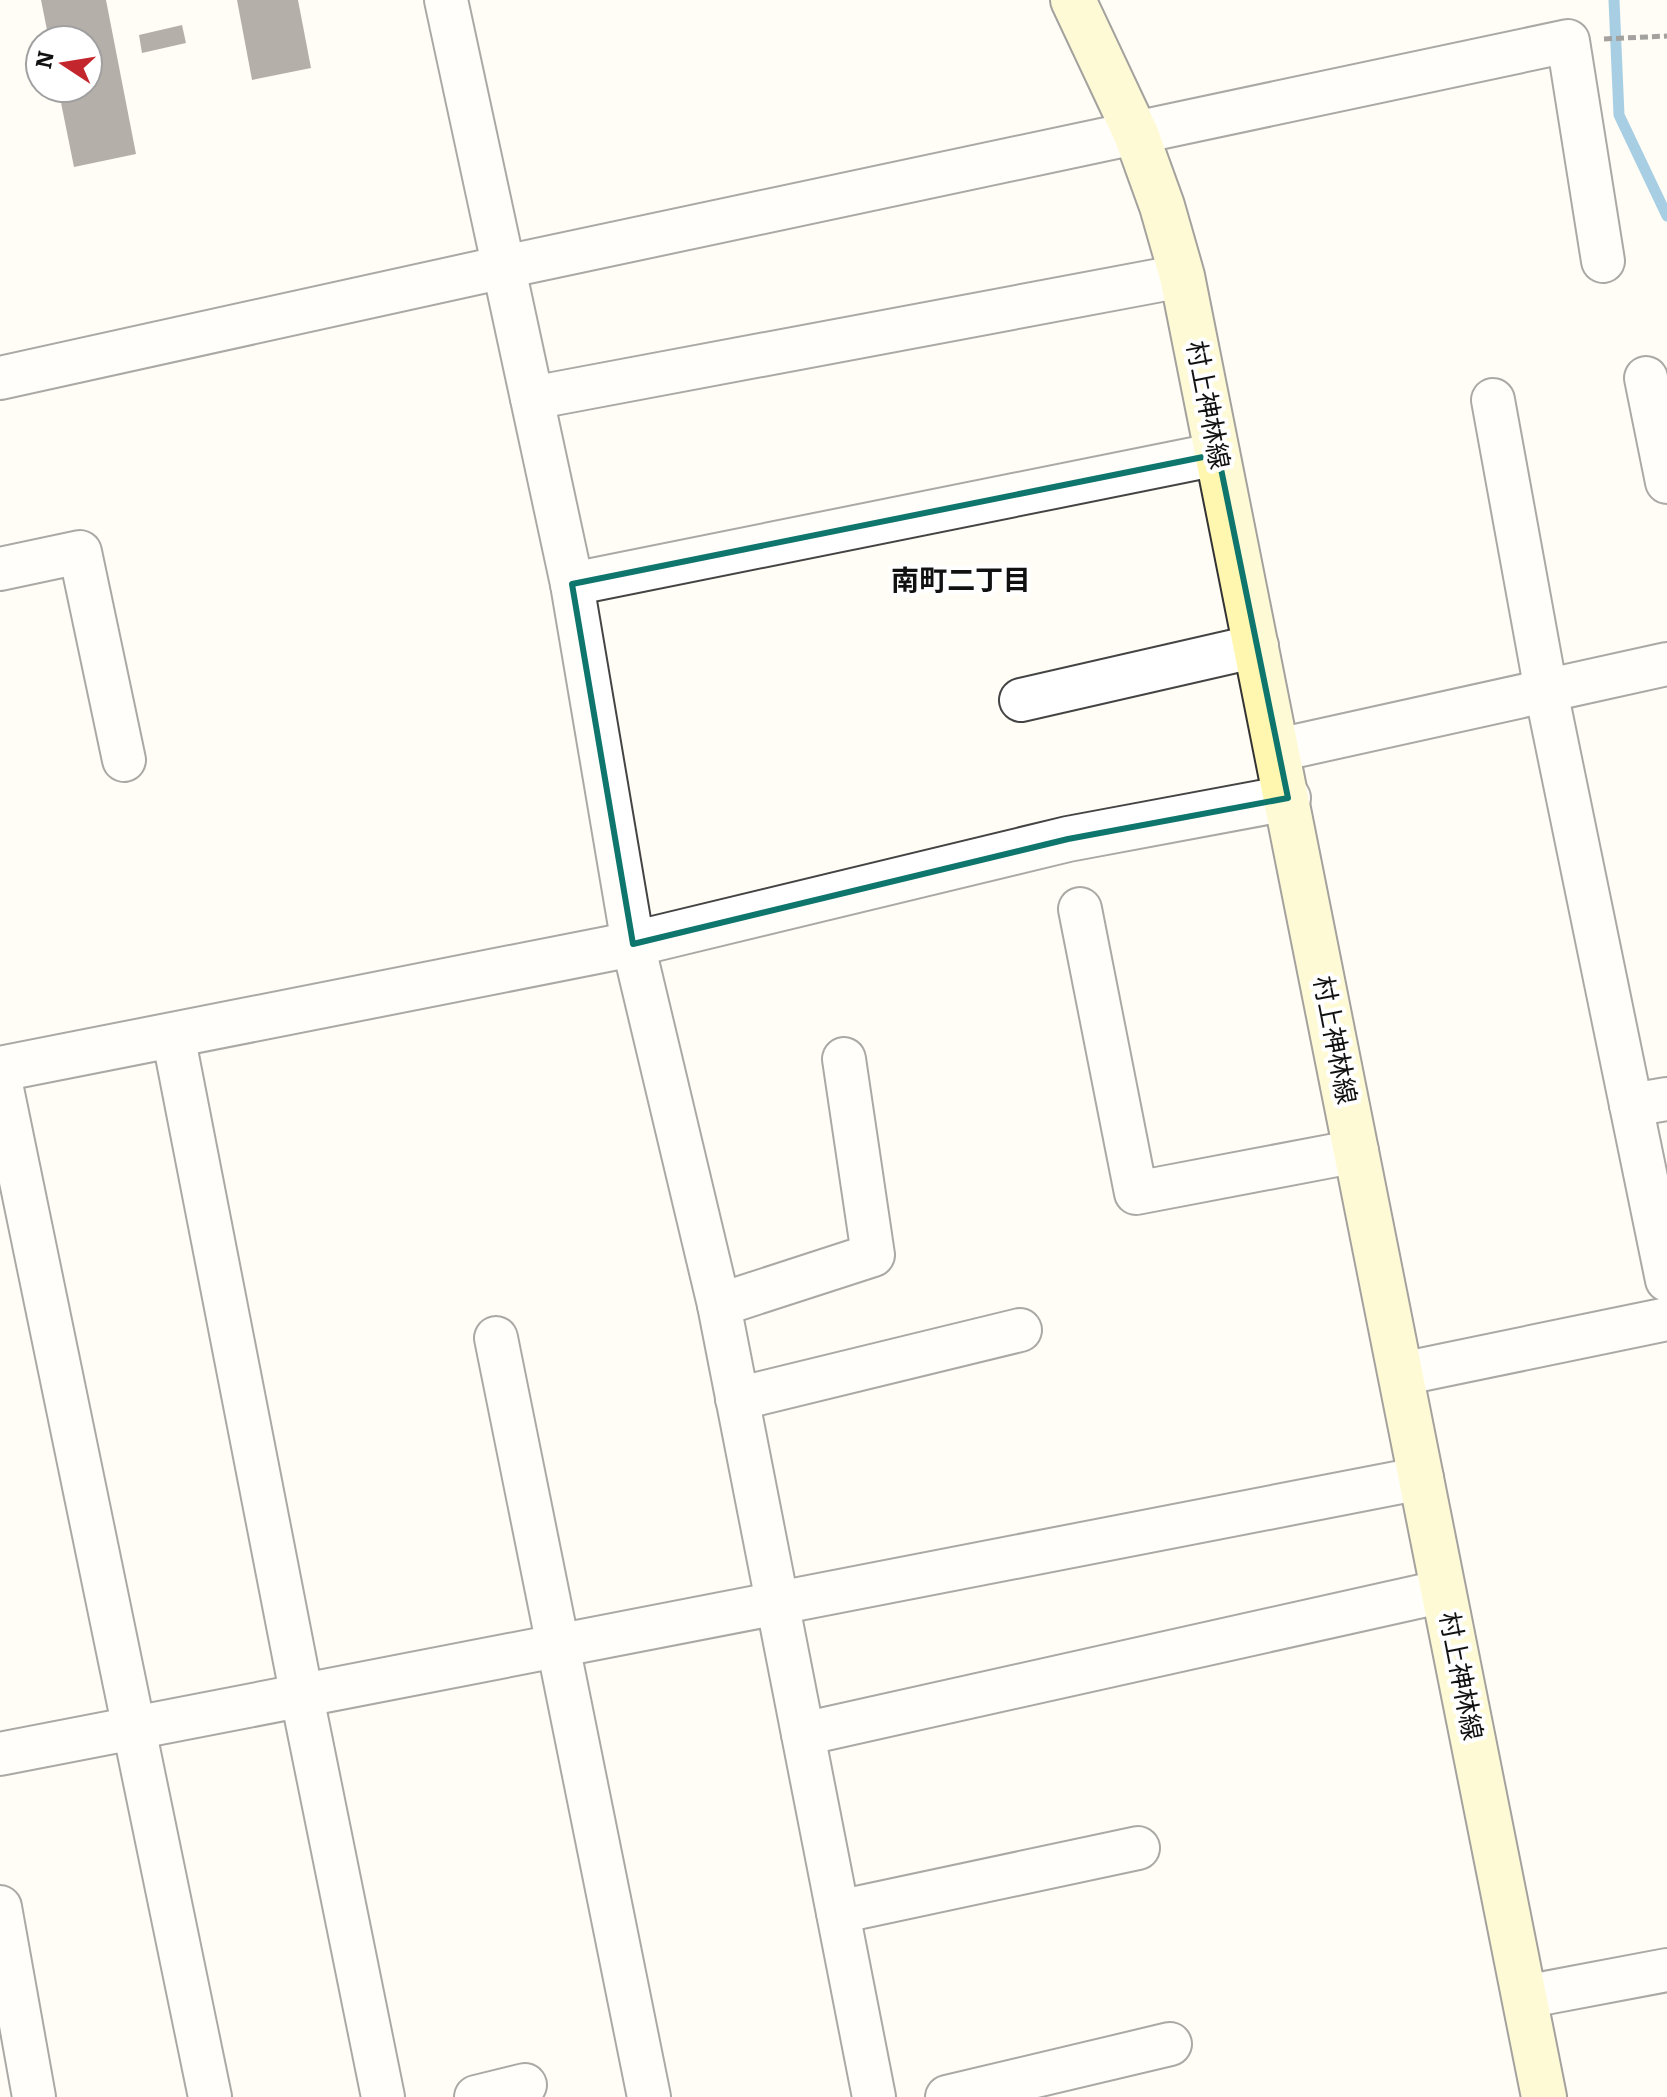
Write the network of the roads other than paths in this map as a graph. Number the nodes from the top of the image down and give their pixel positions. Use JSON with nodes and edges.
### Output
{"nodes":[{"id":1,"x":446,"y":0,"type":"edge"},
{"id":2,"x":1073,"y":0,"type":"edge"},
{"id":3,"x":1136,"y":134,"type":"junction"},
{"id":4,"x":1603,"y":261,"type":"dead end"},
{"id":5,"x":504,"y":267,"type":"junction"},
{"id":6,"x":1182,"y":276,"type":"junction"},
{"id":7,"x":0,"y":378,"type":"edge"},
{"id":8,"x":1646,"y":378,"type":"dead end"},
{"id":9,"x":532,"y":398,"type":"junction"},
{"id":10,"x":1493,"y":400,"type":"dead end"},
{"id":11,"x":1218,"y":454,"type":"junction"},
{"id":12,"x":1665,"y":461,"type":"edge"},
{"id":13,"x":0,"y":569,"type":"edge"},
{"id":14,"x":572,"y":584,"type":"junction"},
{"id":15,"x":1257,"y":646,"type":"junction"},
{"id":16,"x":1667,"y":664,"type":"edge"},
{"id":17,"x":1546,"y":691,"type":"junction"},
{"id":18,"x":1021,"y":700,"type":"dead end"},
{"id":19,"x":1278,"y":750,"type":"junction"},
{"id":20,"x":124,"y":760,"type":"dead end"},
{"id":21,"x":1288,"y":798,"type":"junction"},
{"id":22,"x":1080,"y":909,"type":"dead end"},
{"id":23,"x":633,"y":944,"type":"junction"},
{"id":24,"x":173,"y":1035,"type":"junction"},
{"id":25,"x":844,"y":1059,"type":"dead end"},
{"id":26,"x":0,"y":1069,"type":"edge"},
{"id":27,"x":0,"y":1079,"type":"edge"},
{"id":28,"x":1649,"y":1102,"type":"edge"},
{"id":29,"x":1357,"y":1151,"type":"junction"},
{"id":30,"x":1667,"y":1280,"type":"edge"},
{"id":31,"x":719,"y":1305,"type":"junction"},
{"id":32,"x":1667,"y":1319,"type":"edge"},
{"id":33,"x":1020,"y":1330,"type":"dead end"},
{"id":34,"x":496,"y":1338,"type":"dead end"},
{"id":35,"x":1401,"y":1374,"type":"junction"},
{"id":36,"x":737,"y":1399,"type":"junction"},
{"id":37,"x":1422,"y":1478,"type":"junction"},
{"id":38,"x":1444,"y":1591,"type":"junction"},
{"id":39,"x":777,"y":1604,"type":"junction"},
{"id":40,"x":559,"y":1647,"type":"junction"},
{"id":41,"x":302,"y":1697,"type":"junction"},
{"id":42,"x":135,"y":1729,"type":"junction"},
{"id":43,"x":803,"y":1734,"type":"junction"},
{"id":44,"x":0,"y":1754,"type":"edge"},
{"id":45,"x":1138,"y":1848,"type":"dead end"},
{"id":46,"x":0,"y":1907,"type":"edge"},
{"id":47,"x":838,"y":1912,"type":"junction"},
{"id":48,"x":1667,"y":1970,"type":"edge"},
{"id":49,"x":1524,"y":1997,"type":"junction"},
{"id":50,"x":1170,"y":2044,"type":"dead end"},
{"id":51,"x":525,"y":2085,"type":"dead end"},
{"id":52,"x":34,"y":2097,"type":"edge"},
{"id":53,"x":210,"y":2097,"type":"edge"},
{"id":54,"x":383,"y":2097,"type":"edge"},
{"id":55,"x":476,"y":2097,"type":"edge"},
{"id":56,"x":649,"y":2097,"type":"edge"},
{"id":57,"x":874,"y":2097,"type":"edge"},
{"id":58,"x":947,"y":2097,"type":"edge"},
{"id":59,"x":1544,"y":2097,"type":"edge"}],
"edges":[{"from":1,"to":5,"type":"street"},
{"from":2,"to":3,"type":"main road","name":"村上神林線"},
{"from":3,"to":4,"type":"street"},
{"from":3,"to":5,"type":"street"},
{"from":3,"to":6,"type":"main road","name":"村上神林線"},
{"from":5,"to":7,"type":"street"},
{"from":5,"to":9,"type":"street"},
{"from":6,"to":9,"type":"street"},
{"from":6,"to":11,"type":"main road","name":"村上神林線"},
{"from":8,"to":12,"type":"street"},
{"from":9,"to":14,"type":"street"},
{"from":10,"to":17,"type":"street"},
{"from":11,"to":14,"type":"street"},
{"from":11,"to":15,"type":"main road","name":"村上神林線"},
{"from":13,"to":20,"type":"street"},
{"from":14,"to":23,"type":"street"},
{"from":15,"to":18,"type":"street"},
{"from":15,"to":19,"type":"main road","name":"村上神林線"},
{"from":16,"to":17,"type":"street"},
{"from":17,"to":19,"type":"street"},
{"from":17,"to":28,"type":"street"},
{"from":19,"to":21,"type":"main road","name":"村上神林線"},
{"from":21,"to":23,"type":"street"},
{"from":21,"to":29,"type":"main road","name":"村上神林線"},
{"from":22,"to":29,"type":"street"},
{"from":23,"to":24,"type":"street"},
{"from":23,"to":31,"type":"street"},
{"from":24,"to":26,"type":"street"},
{"from":24,"to":41,"type":"street"},
{"from":25,"to":31,"type":"street"},
{"from":27,"to":42,"type":"street"},
{"from":28,"to":30,"type":"street"},
{"from":29,"to":35,"type":"main road","name":"村上神林線"},
{"from":31,"to":36,"type":"street"},
{"from":32,"to":35,"type":"street"},
{"from":33,"to":36,"type":"street"},
{"from":34,"to":40,"type":"street"},
{"from":35,"to":37,"type":"main road","name":"村上神林線"},
{"from":36,"to":39,"type":"street"},
{"from":37,"to":38,"type":"main road","name":"村上神林線"},
{"from":37,"to":39,"type":"street"},
{"from":38,"to":43,"type":"street"},
{"from":38,"to":49,"type":"main road","name":"村上神林線"},
{"from":39,"to":40,"type":"street"},
{"from":39,"to":43,"type":"street"},
{"from":40,"to":41,"type":"street"},
{"from":40,"to":56,"type":"street"},
{"from":41,"to":42,"type":"street"},
{"from":41,"to":54,"type":"street"},
{"from":42,"to":44,"type":"street"},
{"from":42,"to":53,"type":"street"},
{"from":43,"to":47,"type":"street"},
{"from":45,"to":47,"type":"street"},
{"from":46,"to":52,"type":"street"},
{"from":47,"to":57,"type":"street"},
{"from":48,"to":49,"type":"street"},
{"from":49,"to":59,"type":"main road","name":"村上神林線"},
{"from":50,"to":58,"type":"street"},
{"from":51,"to":55,"type":"street"}]}
